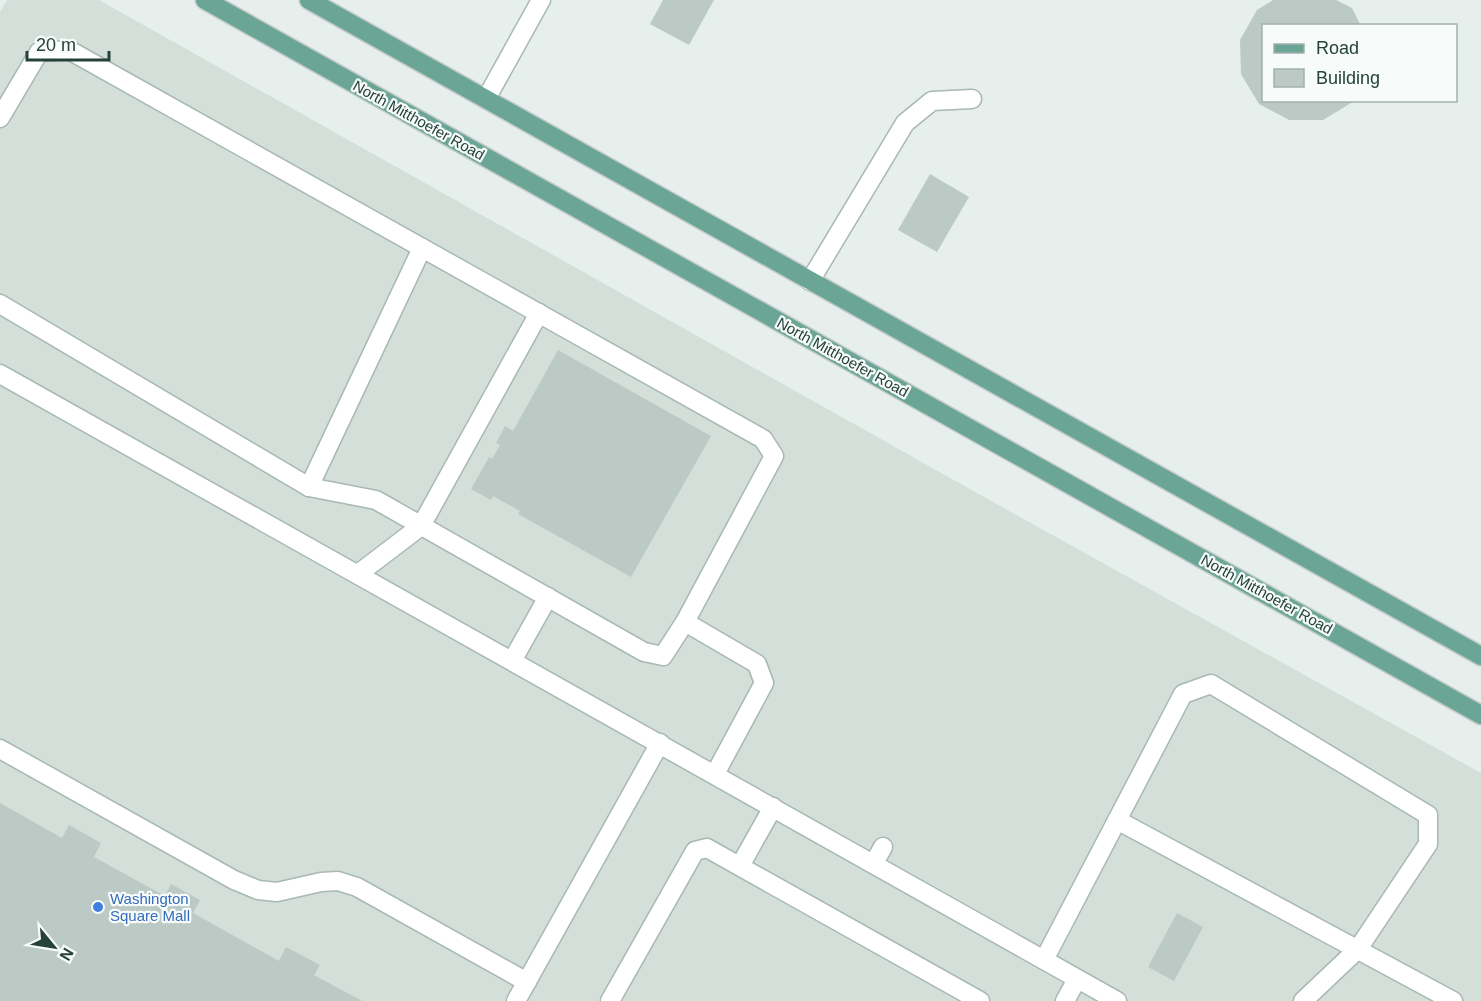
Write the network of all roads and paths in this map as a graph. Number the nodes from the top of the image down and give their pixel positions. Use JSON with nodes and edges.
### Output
{"nodes":[{"id":1,"x":205,"y":0,"type":"edge"},
{"id":2,"x":309,"y":0,"type":"edge"},
{"id":3,"x":541,"y":0,"type":"edge"},
{"id":4,"x":486,"y":99,"type":"junction"},
{"id":5,"x":972,"y":99,"type":"dead end"},
{"id":6,"x":0,"y":118,"type":"edge"},
{"id":7,"x":422,"y":248,"type":"junction"},
{"id":8,"x":810,"y":281,"type":"junction"},
{"id":9,"x":0,"y":304,"type":"edge"},
{"id":10,"x":539,"y":313,"type":"junction"},
{"id":11,"x":0,"y":374,"type":"edge"},
{"id":12,"x":309,"y":487,"type":"junction"},
{"id":13,"x":421,"y":526,"type":"junction"},
{"id":14,"x":358,"y":574,"type":"junction"},
{"id":15,"x":548,"y":597,"type":"junction"},
{"id":16,"x":685,"y":622,"type":"junction"},
{"id":17,"x":1481,"y":656,"type":"edge"},
{"id":18,"x":512,"y":661,"type":"junction"},
{"id":19,"x":1481,"y":715,"type":"edge"},
{"id":20,"x":660,"y":743,"type":"junction"},
{"id":21,"x":0,"y":749,"type":"edge"},
{"id":22,"x":715,"y":774,"type":"junction"},
{"id":23,"x":773,"y":807,"type":"junction"},
{"id":24,"x":1117,"y":820,"type":"junction"},
{"id":25,"x":883,"y":847,"type":"dead end"},
{"id":26,"x":874,"y":863,"type":"junction"},
{"id":27,"x":740,"y":867,"type":"junction"},
{"id":28,"x":1358,"y":948,"type":"junction"},
{"id":29,"x":1044,"y":960,"type":"junction"},
{"id":30,"x":1077,"y":979,"type":"junction"},
{"id":31,"x":527,"y":982,"type":"junction"},
{"id":32,"x":516,"y":1001,"type":"edge"},
{"id":33,"x":610,"y":1001,"type":"edge"},
{"id":34,"x":980,"y":1001,"type":"edge"},
{"id":35,"x":1065,"y":1001,"type":"edge"},
{"id":36,"x":1117,"y":1001,"type":"edge"},
{"id":37,"x":1303,"y":1001,"type":"edge"},
{"id":38,"x":1453,"y":1001,"type":"edge"}],
"edges":[{"from":1,"to":19,"type":"main road","name":"North Mitthoefer Road"},
{"from":2,"to":4,"type":"main road"},
{"from":3,"to":4,"type":"street"},
{"from":4,"to":8,"type":"main road"},
{"from":5,"to":8,"type":"street"},
{"from":6,"to":7,"type":"street"},
{"from":7,"to":10,"type":"street"},
{"from":7,"to":12,"type":"street"},
{"from":8,"to":17,"type":"main road"},
{"from":9,"to":12,"type":"street"},
{"from":10,"to":13,"type":"street"},
{"from":10,"to":16,"type":"street"},
{"from":11,"to":14,"type":"street"},
{"from":12,"to":13,"type":"street"},
{"from":13,"to":14,"type":"street"},
{"from":13,"to":15,"type":"street"},
{"from":14,"to":18,"type":"street"},
{"from":15,"to":16,"type":"street"},
{"from":15,"to":18,"type":"street"},
{"from":16,"to":22,"type":"street"},
{"from":18,"to":20,"type":"street"},
{"from":20,"to":22,"type":"street"},
{"from":20,"to":31,"type":"street"},
{"from":21,"to":31,"type":"street"},
{"from":22,"to":23,"type":"street"},
{"from":23,"to":26,"type":"street"},
{"from":23,"to":27,"type":"street"},
{"from":24,"to":28,"type":"street"},
{"from":24,"to":28,"type":"street"},
{"from":24,"to":29,"type":"street"},
{"from":25,"to":26,"type":"street"},
{"from":26,"to":29,"type":"street"},
{"from":27,"to":33,"type":"street"},
{"from":27,"to":34,"type":"street"},
{"from":28,"to":37,"type":"street"},
{"from":28,"to":38,"type":"street"},
{"from":29,"to":30,"type":"street"},
{"from":30,"to":35,"type":"street"},
{"from":30,"to":36,"type":"street"},
{"from":31,"to":32,"type":"street"}]}
